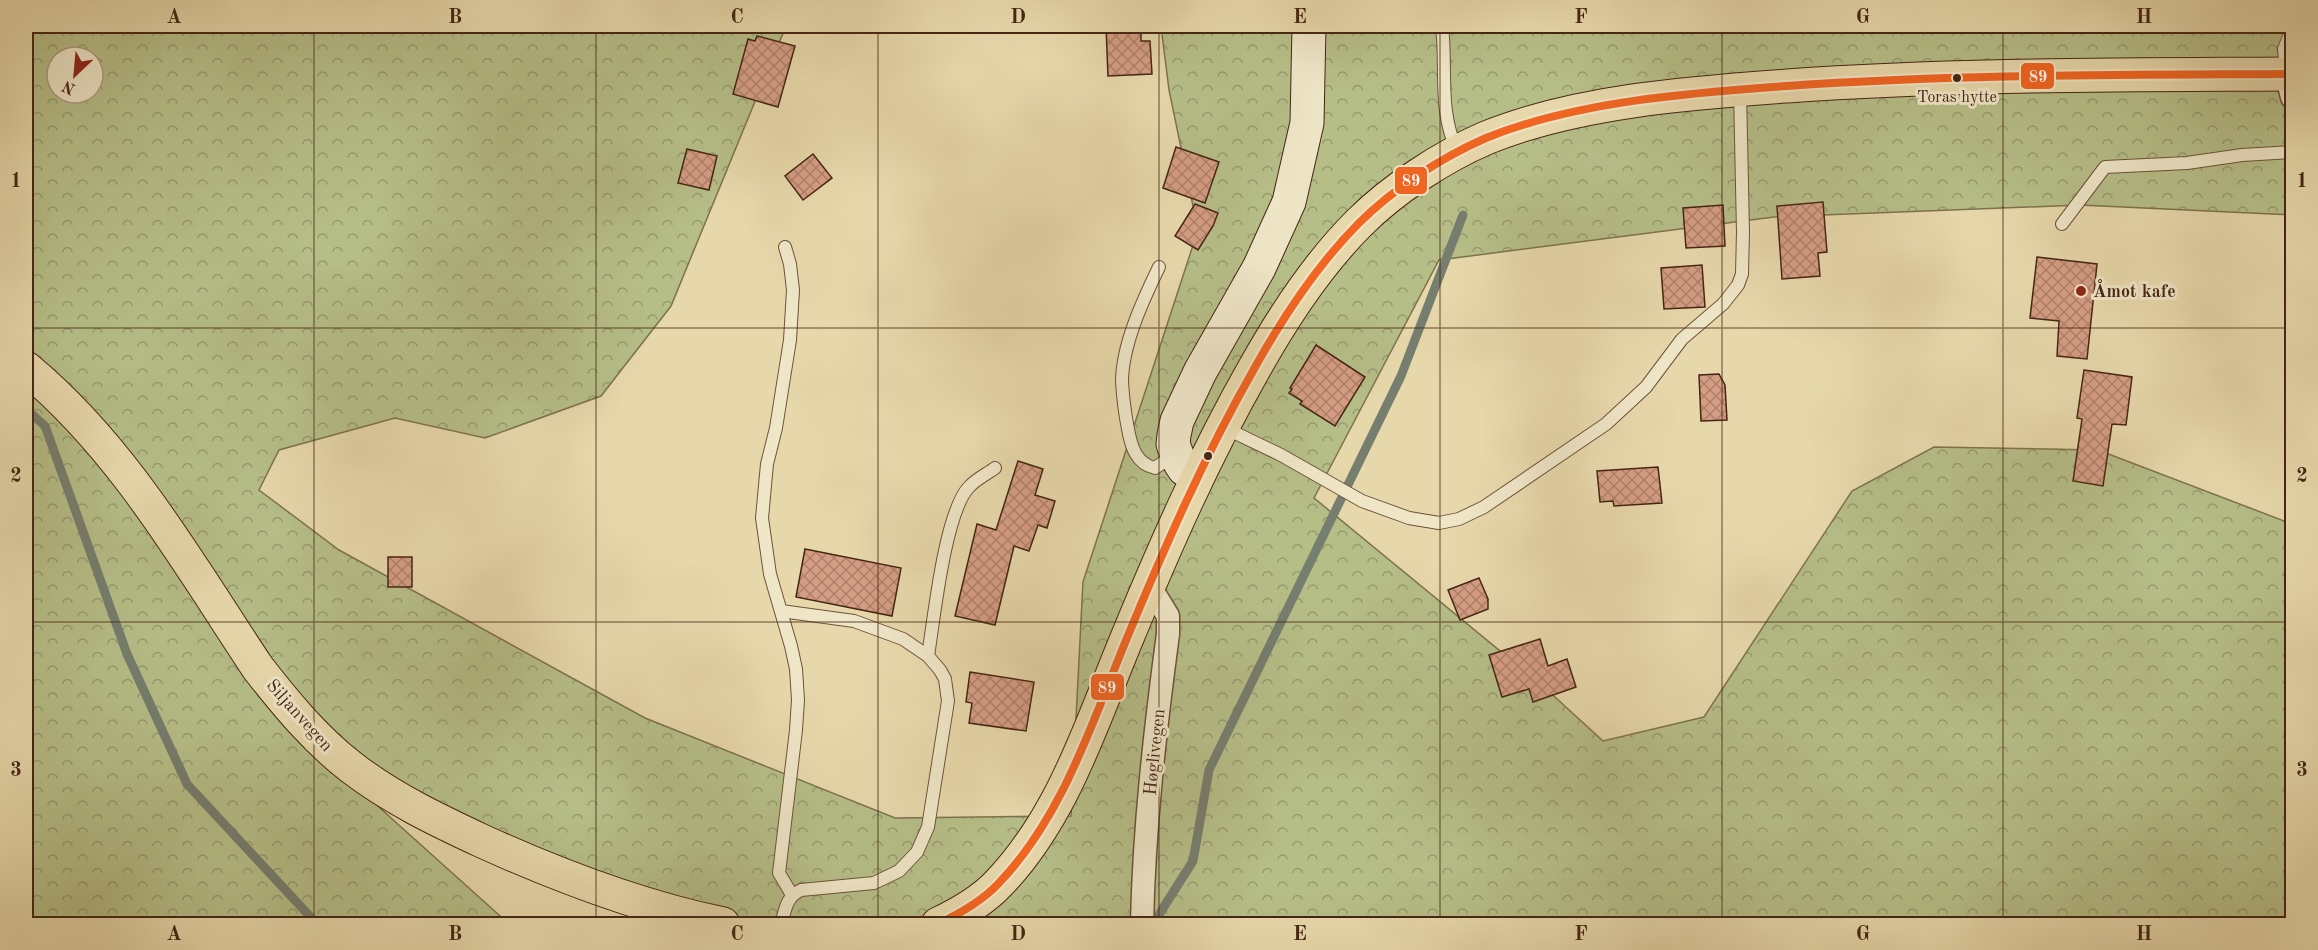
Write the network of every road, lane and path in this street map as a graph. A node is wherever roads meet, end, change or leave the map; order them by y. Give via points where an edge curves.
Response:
1 (1309, 26) edge
2 (1442, 26) edge
3 (2292, 29) edge
4 (2290, 82) edge
5 (1740, 89) junction
6 (1457, 152) junction
7 (2292, 152) edge
8 (2062, 224) dead end
9 (785, 247) dead end
10 (1159, 267) dead end
11 (26, 368) edge
12 (1221, 426) junction
13 (1176, 453) junction
14 (995, 468) dead end
15 (1197, 477) junction
16 (1149, 585) junction
17 (781, 611) junction
18 (928, 656) junction
19 (792, 895) junction
20 (723, 924) edge
21 (781, 924) edge
22 (938, 924) edge
23 (1142, 924) edge

1 - 13 main road via 1307,123 1289,202 1259,268 1177,421
2 - 6 lane via 1445,108
3 - 4 lane via 2283,49
4 - 5 main road via 1975,76
5 - 6 main road via 1564,114 1497,134
5 - 12 lane via 1743,232 1738,285 1723,304 1682,339 1646,387 1606,424 1484,507 1439,523 1409,519 1362,501
6 - 12 main road via 1389,196 1330,255 1277,327
7 - 8 lane via 2105,167
9 - 17 lane via 793,290 790,340 767,464 762,518 770,574
10 - 13 lane via 1131,333 1122,380 1124,410 1132,444 1142,463 1155,468
11 - 20 main road, Siljanvegen via 63,402 133,482 272,685 311,732 351,767 434,819 524,860 604,890
12 - 15 main road
13 - 15 main road via 1184,469
14 - 18 lane via 969,486 958,504 943,561
15 - 16 main road
16 - 22 main road via 1069,777 1033,842 998,885
16 - 23 street, Høglivegen via 1168,616 1168,634 1144,856
17 - 18 lane via 877,628
17 - 19 lane via 796,669 798,700 779,873
18 - 19 lane via 945,679 948,701 928,826 917,852 899,871 874,883 801,890
19 - 21 lane

